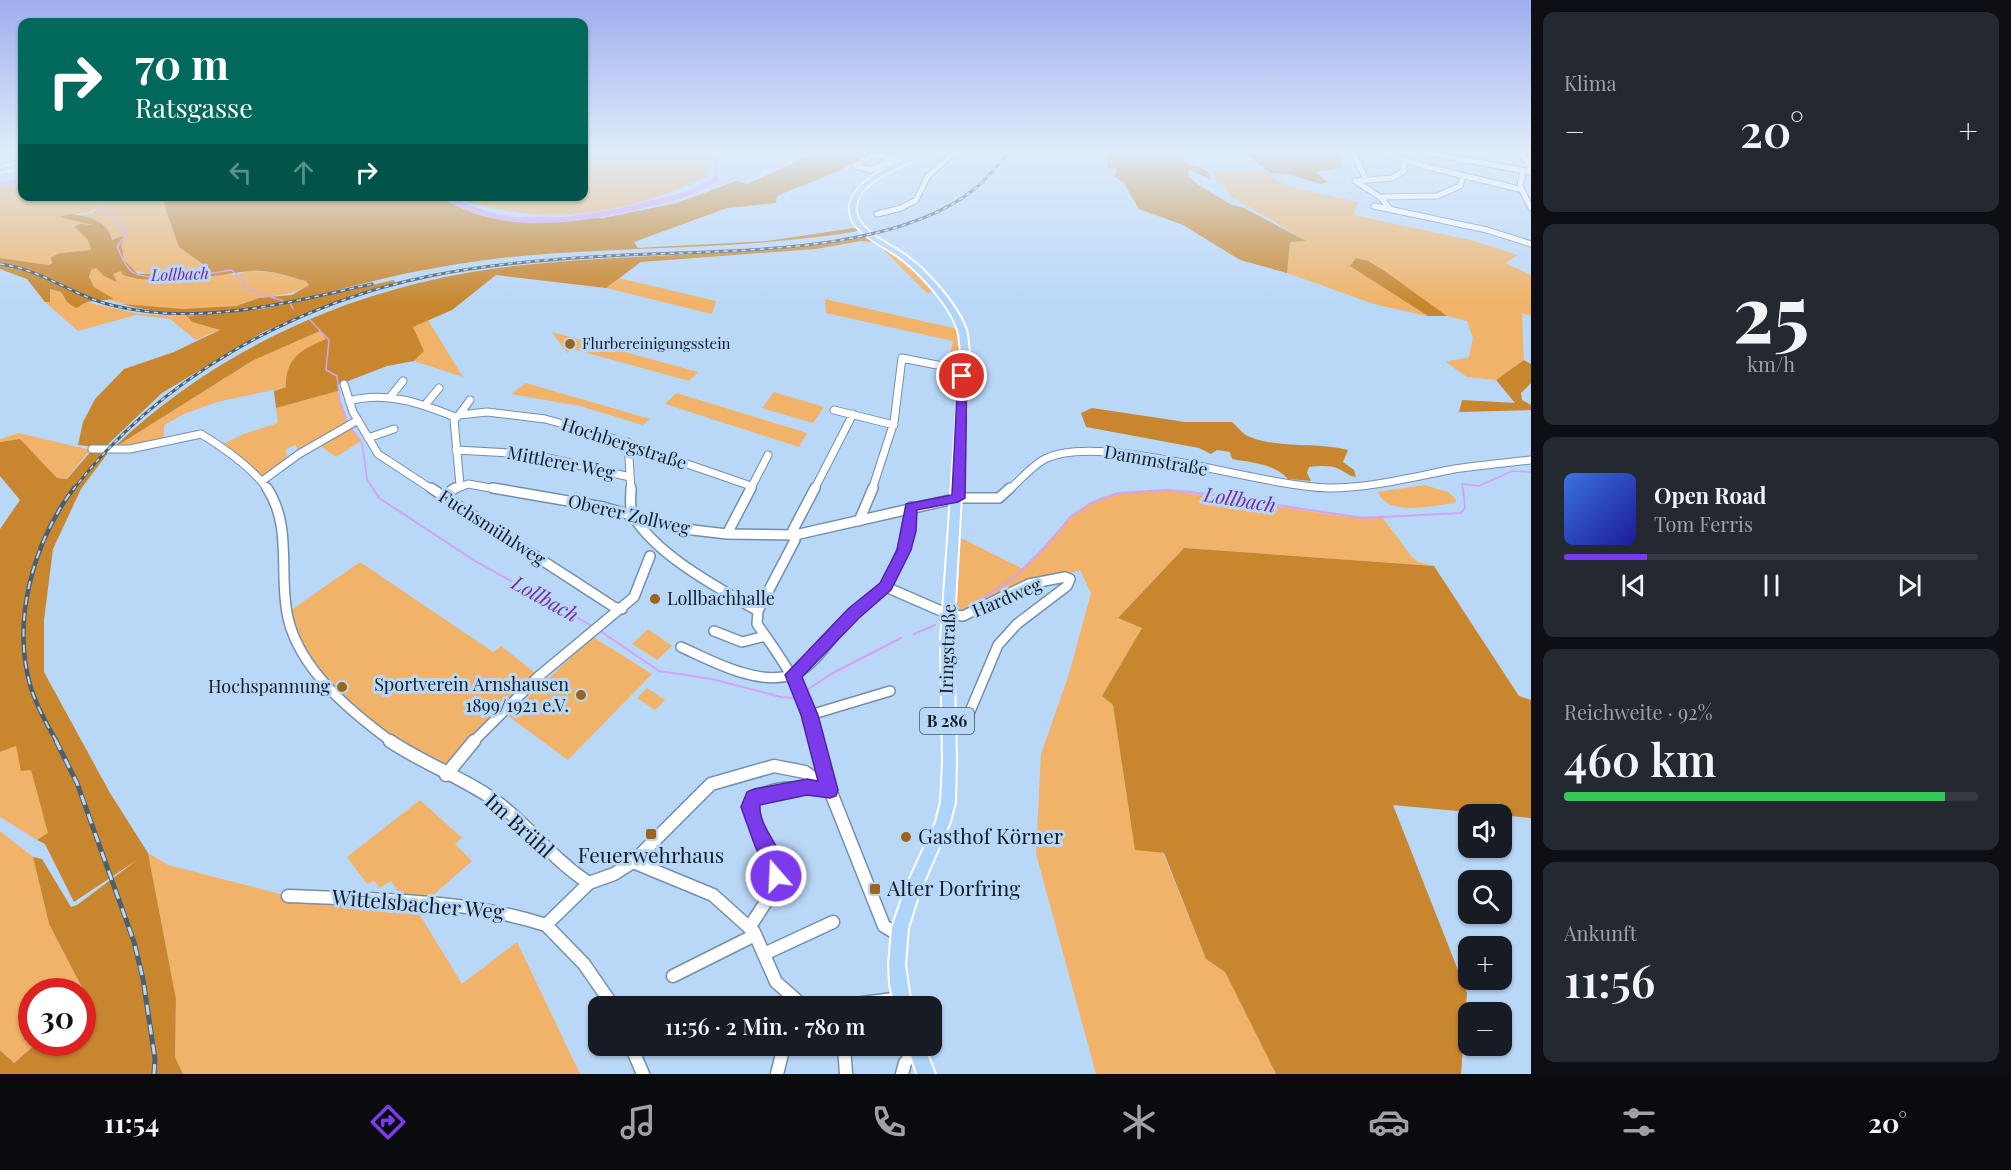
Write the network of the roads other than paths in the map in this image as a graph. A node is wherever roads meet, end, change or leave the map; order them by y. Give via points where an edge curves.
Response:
1 (852, 203) edge
2 (910, 203) edge
3 (1385, 203) edge
4 (1374, 206) dead end
5 (1391, 210) junction
6 (877, 214) dead end
7 (1531, 244) edge
8 (963, 366) junction
9 (403, 381) dead end
10 (344, 384) dead end
11 (439, 388) dead end
12 (391, 396) junction
13 (470, 400) dead end
14 (349, 401) junction
15 (425, 405) junction
16 (834, 410) dead end
17 (853, 414) junction
18 (457, 416) junction
19 (352, 423) junction
20 (894, 425) junction
21 (394, 429) dead end
22 (368, 438) junction
23 (628, 442) junction
24 (92, 449) dead end
25 (456, 450) junction
26 (768, 454) dead end
27 (1531, 460) edge
28 (630, 477) junction
29 (262, 480) junction
30 (460, 485) junction
31 (751, 486) junction
32 (443, 496) junction
33 (958, 498) junction
34 (911, 507) junction
35 (632, 514) junction
36 (859, 521) junction
37 (728, 534) junction
38 (795, 535) junction
39 (650, 556) dead end
40 (886, 587) junction
41 (622, 609) junction
42 (758, 610) junction
43 (948, 614) junction
44 (714, 631) dead end
45 (765, 636) junction
46 (681, 647) dead end
47 (793, 675) junction
48 (890, 691) dead end
49 (810, 715) junction
50 (968, 716) dead end
51 (446, 775) junction
52 (830, 790) junction
53 (633, 862) junction
54 (589, 883) junction
55 (288, 896) dead end
56 (833, 922) dead end
57 (546, 925) junction
58 (752, 931) junction
59 (897, 934) junction
60 (764, 954) junction
61 (674, 976) dead end
62 (607, 996) edge
63 (791, 996) edge
64 (901, 996) edge
65 (635, 1056) edge
66 (782, 1056) edge
67 (845, 1056) edge
68 (910, 1056) edge
69 (919, 1056) edge
70 (643, 1074) edge
71 (777, 1074) edge
72 (846, 1074) edge
73 (902, 1074) edge
74 (926, 1074) edge

1 - 8 main road, B 286 via 851,210 861,227 909,262 957,318 964,344
2 - 6 street
3 - 5 street
4 - 5 street
5 - 7 street via 1487,230
8 - 20 street via 903,358
8 - 33 main road, Iringstraße / B 286
9 - 12 street
10 - 14 street, Fuchsmühlweg
11 - 15 street
12 - 14 street
12 - 15 street
13 - 18 street
14 - 19 street, Fuchsmühlweg
15 - 18 street
16 - 17 street
17 - 20 street
17 - 38 street via 793,530
18 - 23 street, Hochbergstraße via 489,413 534,417
18 - 25 street
19 - 22 street, Fuchsmühlweg
19 - 29 street
20 - 36 street
21 - 22 street
22 - 32 street, Fuchsmühlweg via 378,454
23 - 28 street
23 - 31 street, Hochbergstraße
24 - 29 street, Im Brühl via 130,449 201,434
25 - 28 street, Mittlerer Weg via 531,454
25 - 30 street
26 - 31 street
27 - 33 street, Dammstraße via 1359,487 1297,487 1129,454 1084,451 1043,460 999,498
28 - 35 street
29 - 51 street, Im Brühl via 277,503 288,618 306,659 355,715
30 - 32 street
30 - 35 street, Oberer Zollweg
31 - 37 street
32 - 41 street, Fuchsmühlweg
33 - 34 street, Oberer Zollweg
33 - 43 main road, Iringstraße / B 286
34 - 36 street, Oberer Zollweg
34 - 40 street via 907,540
35 - 37 street, Oberer Zollweg via 676,528
35 - 42 street via 660,545 698,575
36 - 38 street, Oberer Zollweg
37 - 38 street, Oberer Zollweg
38 - 42 street
39 - 41 street via 634,597
40 - 43 street
40 - 47 street
41 - 51 street via 564,653 475,739
42 - 45 street via 757,624
43 - 50 street, Hardweg via 963,616 1029,584 1070,579 1067,586 1017,624 998,645
43 - 59 main road, Iringstraße / B 286 via 948,804
44 - 45 street via 742,642
45 - 47 street
46 - 47 street via 754,674
47 - 49 street
48 - 49 street
49 - 52 street
51 - 54 street, Im Brühl via 487,795 567,869
52 - 53 street via 806,772 774,766 711,784
52 - 58 street via 807,787 762,794 750,803 761,840 776,866 776,876
52 - 59 street via 885,926
53 - 54 street
53 - 58 street via 713,895
54 - 57 street
55 - 57 street, Wittelsbacher Weg via 412,902 518,914
56 - 60 street
57 - 62 street via 584,964
58 - 60 street
58 - 61 street
59 - 64 main road, Iringstraße / B 286
60 - 63 street via 776,982
65 - 70 street
66 - 71 street
67 - 72 street
68 - 73 street
69 - 74 main road

